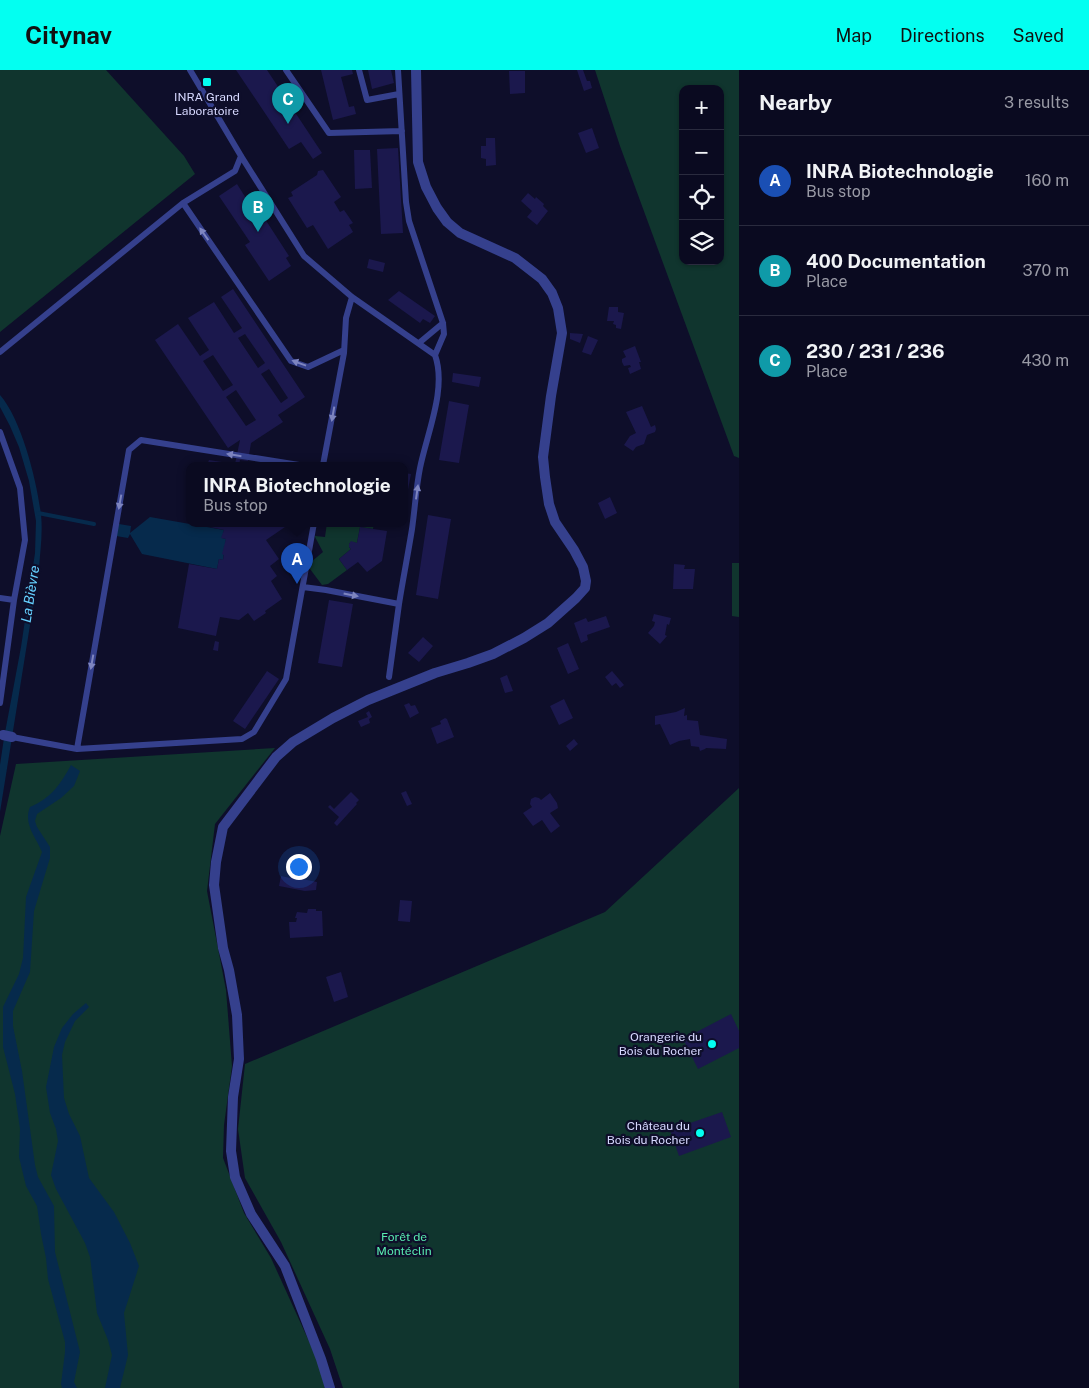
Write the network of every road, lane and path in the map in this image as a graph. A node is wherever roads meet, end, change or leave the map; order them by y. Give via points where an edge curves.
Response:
1 (190, 70) edge
2 (286, 70) edge
3 (359, 70) edge
4 (398, 70) edge
5 (416, 70) edge
6 (399, 94) junction
7 (402, 132) junction
8 (241, 156) junction
9 (183, 203) junction
10 (352, 297) junction
11 (443, 323) junction
12 (420, 343) junction
13 (344, 350) junction
14 (0, 352) edge
15 (435, 354) junction
16 (0, 432) edge
17 (280, 462) edge
18 (324, 462) edge
19 (313, 527) edge
20 (303, 587) junction
21 (0, 598) edge
22 (14, 600) junction
23 (399, 604) junction
24 (389, 677) dead end
25 (0, 703) edge
26 (5, 736) edge
27 (77, 749) junction
28 (330, 1388) edge

1 - 8 lane
2 - 7 lane via 329,133
3 - 6 lane via 367,100
4 - 6 lane
5 - 28 street via 418,162 426,188 437,208 460,233 515,258 542,279 558,308 562,333 543,457 545,478 548,504 555,522 579,558 586,581 576,598 548,623 524,638 493,654 368,700 293,742 276,757 223,827 214,885 237,1015 239,1059 233,1097 231,1151 235,1176 251,1214 285,1266
6 - 7 lane
7 - 11 lane via 409,221
8 - 9 lane via 235,171
8 - 10 lane via 304,256
13 -> 9 lane via 308,366 291,360
9 - 14 lane
10 - 12 lane
10 - 13 lane via 346,318
11 - 12 lane
11 - 15 lane via 444,334
12 - 15 lane
13 -> 18 lane
23 -> 15 lane via 420,468 438,395 439,374
16 - 22 lane via 20,488 25,540
17 -> 27 lane via 141,440 129,450
19 - 20 lane
20 -> 23 lane
20 - 27 lane via 286,679 254,732 242,739
21 - 22 lane
22 - 25 lane
23 - 24 lane
26 - 27 lane

